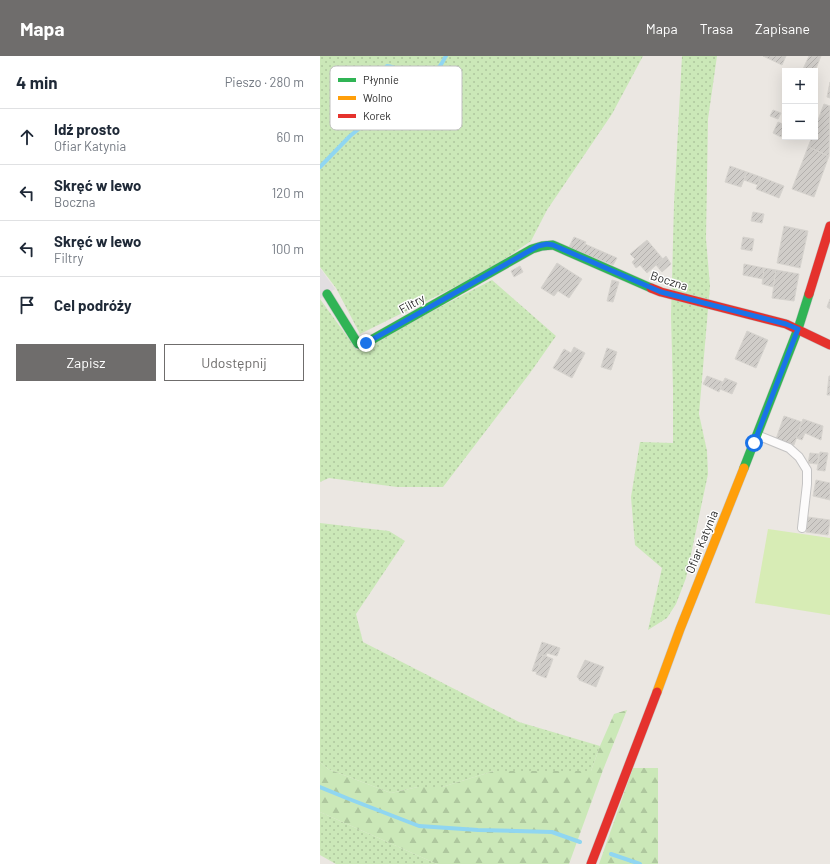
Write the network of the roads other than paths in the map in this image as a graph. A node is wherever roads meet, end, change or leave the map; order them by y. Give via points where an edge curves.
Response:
1 (830, 226) edge
2 (538, 246) joint
3 (325, 291) dead end
4 (798, 329) junction
5 (830, 345) edge
6 (757, 435) junction
7 (802, 528) dead end
8 (591, 864) edge

1 - 4 street, Ofiar Katynia
2 - 3 street, Filtry via 366,343 358,344
2 - 4 street, Boczna via 553,245 661,292
4 - 5 street, Boczna
4 - 6 street, Ofiar Katynia
6 - 7 lane via 789,448 799,457 807,470
6 - 8 street, Ofiar Katynia

